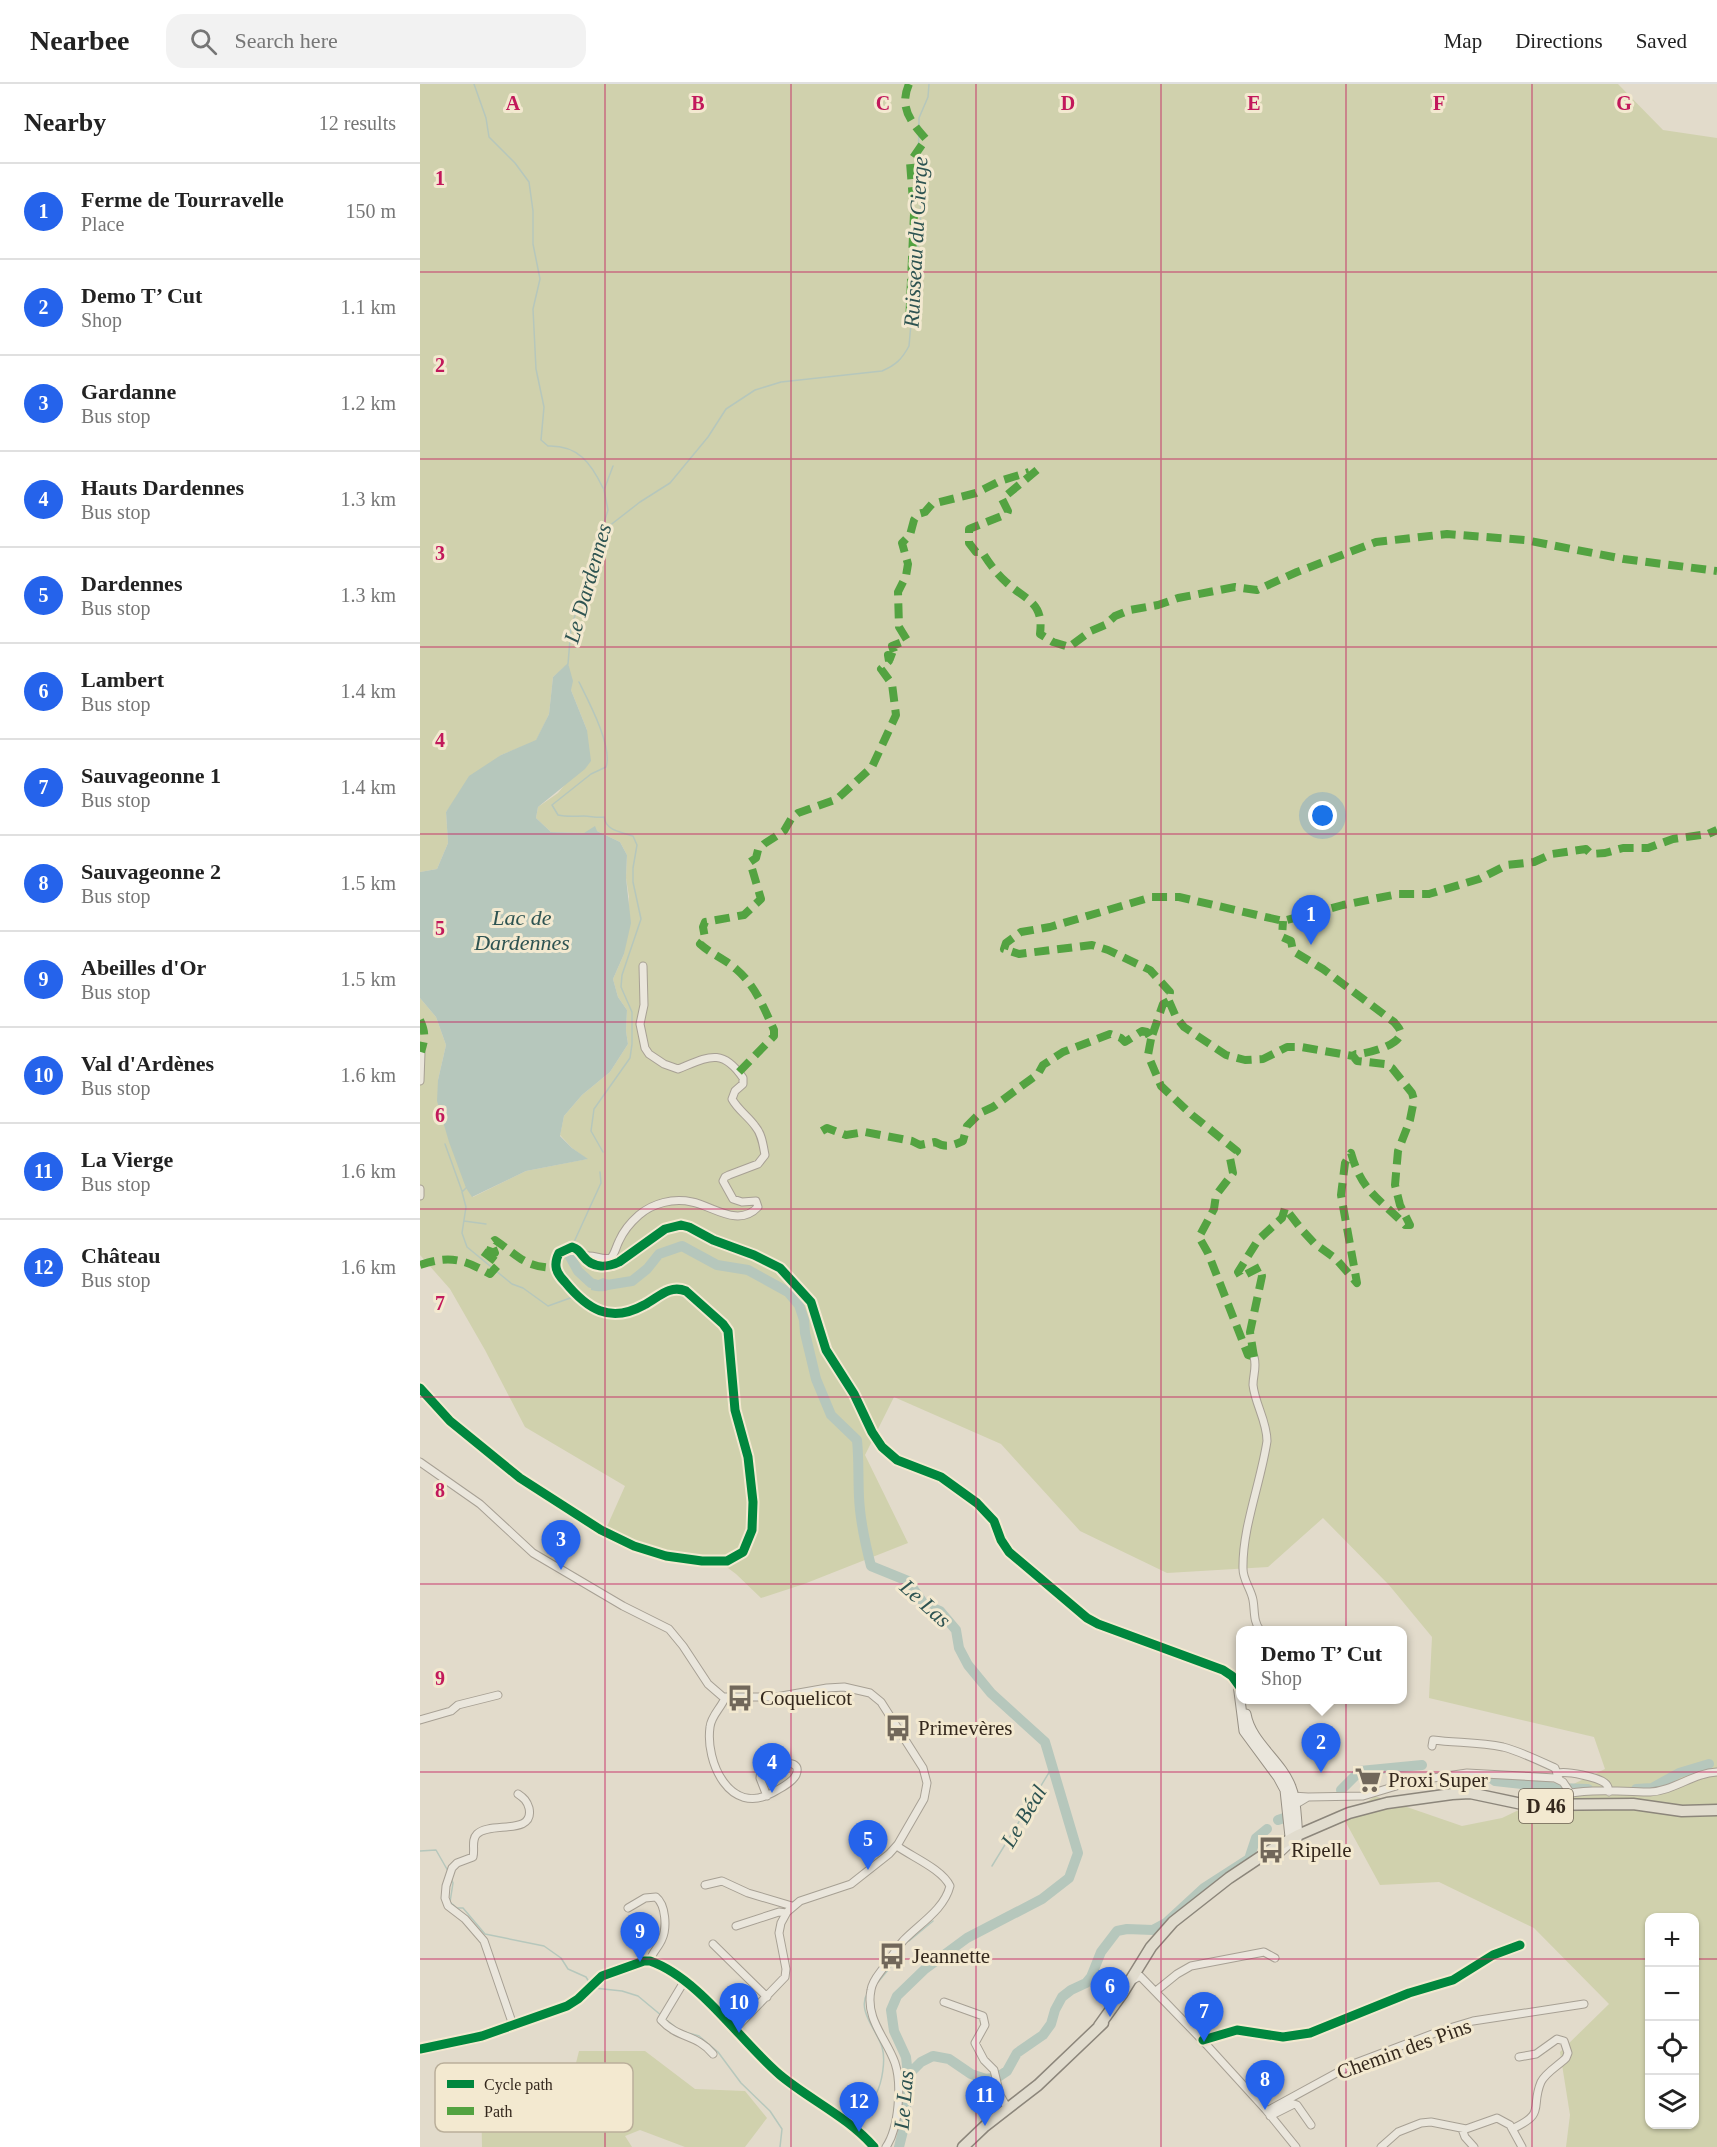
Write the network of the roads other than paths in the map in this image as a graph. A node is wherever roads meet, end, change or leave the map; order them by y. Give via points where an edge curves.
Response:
1 (644, 966) dead end
2 (422, 1052) dead end
3 (420, 1081) edge
4 (420, 1189) edge
5 (420, 1196) edge
6 (583, 1257) junction
7 (1254, 1357) dead end
8 (420, 1388) edge
9 (420, 1462) edge
10 (1258, 1626) edge
11 (1236, 1679) edge
12 (498, 1695) dead end
13 (725, 1698) junction
14 (1241, 1704) edge
15 (1245, 1704) edge
16 (420, 1720) edge
17 (1432, 1746) dead end
18 (1717, 1772) edge
19 (1559, 1776) junction
20 (1569, 1790) junction
21 (1609, 1790) junction
22 (518, 1794) dead end
23 (767, 1796) junction
24 (1290, 1801) junction
25 (1376, 1805) junction
26 (1546, 1806) junction
27 (1717, 1810) edge
28 (1349, 1813) junction
29 (1295, 1818) junction
30 (1332, 1826) junction
31 (1294, 1837) junction
32 (897, 1846) junction
33 (1275, 1851) junction
34 (705, 1885) dead end
35 (792, 1906) junction
36 (628, 1908) dead end
37 (1188, 1910) junction
38 (786, 1913) junction
39 (736, 1926) dead end
40 (713, 1944) dead end
41 (1520, 1945) dead end
42 (1275, 1958) dead end
43 (650, 1961) junction
44 (1135, 1979) junction
45 (685, 1980) junction
46 (1153, 1989) junction
47 (767, 1997) junction
48 (944, 2002) dead end
49 (1584, 2004) dead end
50 (513, 2025) junction
51 (735, 2029) junction
52 (1203, 2040) junction
53 (420, 2049) edge
54 (713, 2054) dead end
55 (1519, 2057) dead end
56 (1008, 2109) junction
57 (1269, 2113) junction
58 (1311, 2125) dead end
59 (1462, 2129) junction
60 (1512, 2129) junction
61 (1386, 2145) edge
62 (874, 2147) edge
63 (886, 2147) edge
64 (963, 2147) edge
65 (1296, 2147) edge
66 (1474, 2147) edge
67 (1522, 2147) edge

1 - 6 street via 640,1024 649,1054 678,1069 717,1056 730,1062 743,1078 732,1099 760,1134 765,1155 758,1164 723,1181 733,1199 756,1201 758,1207 747,1214 732,1216 694,1202 661,1203 638,1216 618,1241 611,1258
2 - 3 street
4 - 5 street
6 - 8 street via 577,1248 570,1247 559,1253 555,1264 560,1276 586,1305 598,1311 635,1309 678,1289 686,1291 727,1329 735,1410 748,1457 753,1502 752,1530 740,1554 718,1563 686,1559 616,1538 520,1479 450,1421
6 - 11 street via 597,1265 619,1262 665,1229 684,1226 780,1268 811,1302 826,1350 889,1455 941,1477 977,1503 994,1521 1008,1552 1087,1618 1193,1658
7 - 10 street via 1253,1387 1267,1436 1243,1567
9 - 13 street via 480,1504 533,1553 669,1629 708,1684
12 - 16 street
13 - 23 street via 710,1725 714,1763 733,1793 754,1800
13 - 32 street via 776,1697 837,1686 878,1698 920,1762 927,1783 924,1799
14 - 24 street via 1244,1731 1278,1777
15 - 24 street via 1251,1728 1287,1780
17 - 19 street via 1433,1740 1503,1747 1553,1767
18 - 21 street via 1702,1773 1654,1791
19 - 20 street
19 - 21 street via 1574,1773 1604,1783
19 - 24 street via 1467,1773 1413,1781 1363,1796
20 - 21 street
20 - 26 street
22 - 50 street via 528,1804 528,1819 519,1826 478,1833 473,1857 457,1863 449,1874 445,1895 446,1903 484,1941
23 - 23 street via 761,1770 785,1763 794,1766 794,1778
24 - 29 street
24 - 31 street
25 - 26 main road, D 46 via 1470,1793
25 - 28 main road, D 46
25 - 30 main road, D 46
26 - 27 main road, D 46 via 1633,1804 1682,1811
28 - 29 street via 1310,1825
28 - 31 main road, D 46
29 - 31 street
30 - 31 street
30 - 33 main road, D 46
31 - 33 main road, D 46
32 - 35 street via 851,1884
32 - 63 street via 932,1868 949,1888 935,1911 902,1943 871,1990 874,2021 895,2062 898,2078 893,2132
33 - 37 main road, D 46
34 - 35 street via 722,1881
35 - 38 street
36 - 43 street via 652,1896 661,1902 663,1938
37 - 44 main road, D 46
37 - 44 main road, D 46 via 1154,1942
38 - 39 street
38 - 47 street via 779,1938 786,1975
40 - 47 street
41 - 52 street via 1493,1955 1453,1980 1409,1993 1310,2033 1283,2037 1237,2030
42 - 46 street via 1264,1952 1191,1966
43 - 45 street
43 - 50 street via 604,1974 570,2004
44 - 46 street
44 - 56 main road, D 46 via 1099,2026
45 - 51 street
45 - 54 street via 662,2020 675,2032 698,2039
46 - 52 street
47 - 51 street
48 - 56 street via 983,2016 985,2025 975,2043 992,2067
49 - 57 street, Chemin des Pins via 1473,2021 1443,2030 1353,2064
50 - 53 street via 467,2040
51 - 62 street via 780,2074
52 - 57 street
55 - 60 street via 1533,2055 1557,2039 1564,2041 1568,2053 1542,2081 1533,2115
56 - 64 main road, D 46
57 - 58 street via 1294,2104
57 - 65 street
59 - 60 street via 1497,2118
59 - 61 street via 1425,2122 1401,2130
59 - 66 street
60 - 67 street

